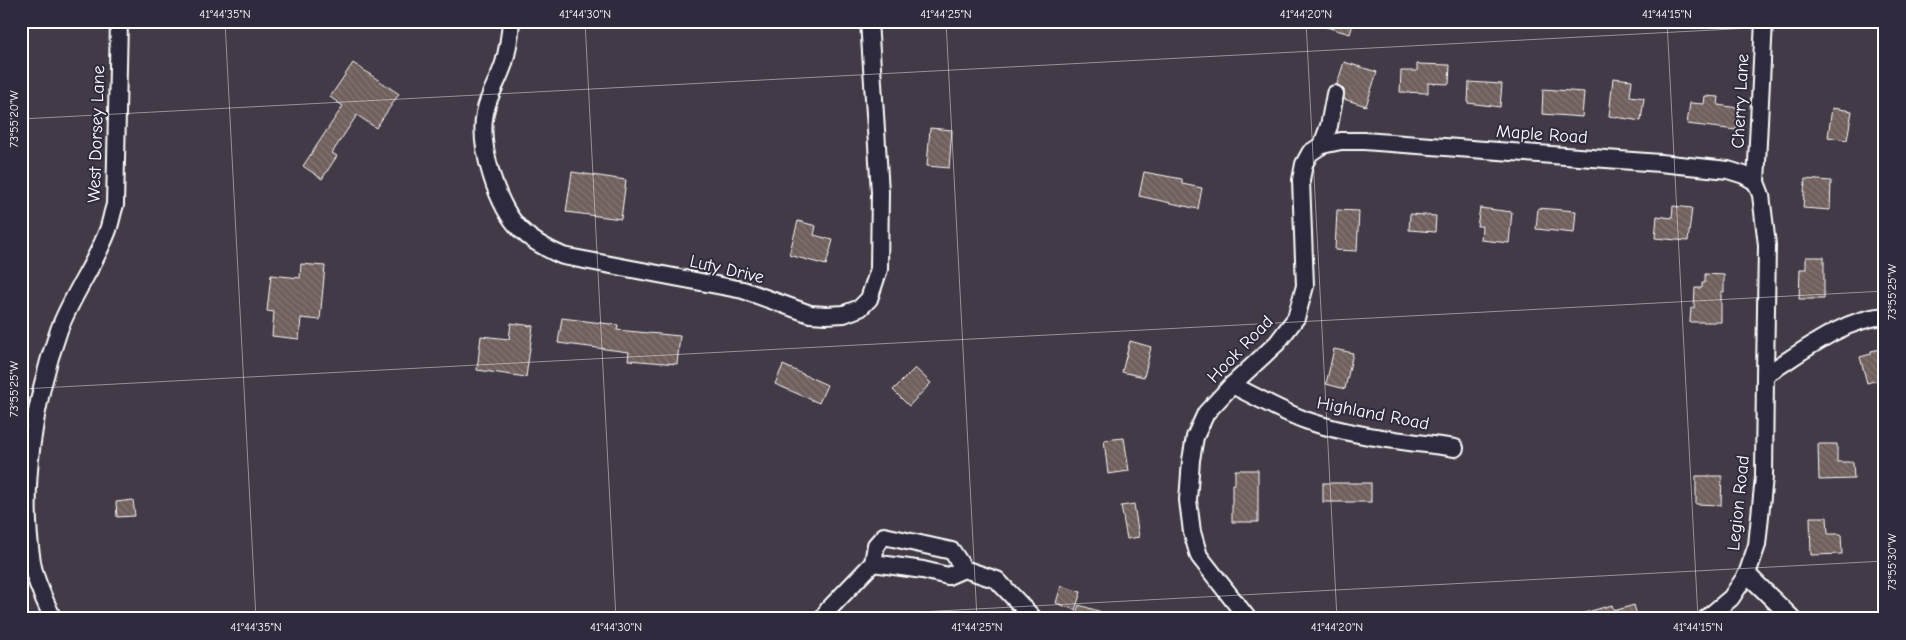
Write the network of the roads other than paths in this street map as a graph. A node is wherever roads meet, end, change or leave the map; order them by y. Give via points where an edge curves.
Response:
1 (120, 21) edge
2 (512, 21) edge
3 (869, 21) edge
4 (1764, 21) edge
5 (1335, 94) dead end
6 (1322, 145) junction
7 (1756, 182) junction
8 (1885, 316) edge
9 (1765, 375) junction
10 (1232, 385) junction
11 (1455, 448) dead end
12 (873, 564) junction
13 (964, 569) junction
14 (1747, 574) junction
15 (53, 619) edge
16 (822, 619) edge
17 (1034, 619) edge
18 (1248, 619) edge
19 (1706, 619) edge
20 (1793, 619) edge

1 - 15 street, West Dorsey Lane via 114,204 109,230 60,328 46,371 31,446 27,505 32,563
2 - 3 street, Luty Drive via 504,63 485,112 483,132 491,176 506,212 521,231 563,256 704,281 735,288 810,314 826,315 844,314 860,308 869,299 879,268 880,192
4 - 7 street, Cherry Lane
5 - 6 street, Hook Road
6 - 7 street, Maple Road via 1364,141 1660,163 1728,170
6 - 10 street, Hook Road via 1310,153 1301,180 1305,286 1296,318 1278,343
7 - 9 street, Legion Road via 1761,195 1767,245
8 - 9 street via 1842,327
9 - 14 street, Legion Road via 1764,477 1757,545
10 - 11 street, Highland Road via 1306,420 1333,429
10 - 18 street, Hook Road via 1206,413 1196,437 1188,500 1199,556
12 - 13 street via 948,576
12 - 13 street via 876,545 884,536 952,551
12 - 16 street
13 - 17 street via 997,580
14 - 19 street, Legion Road via 1730,598
14 - 20 street

